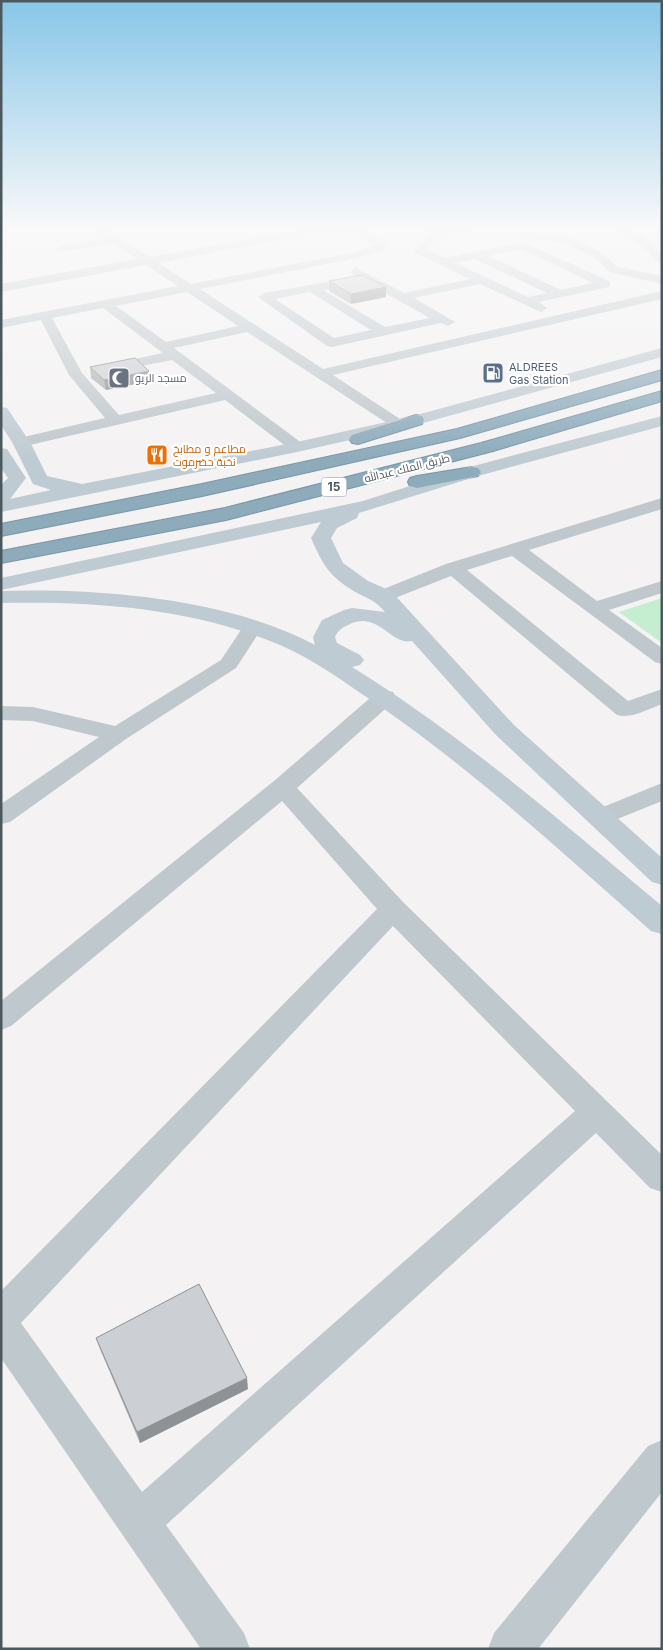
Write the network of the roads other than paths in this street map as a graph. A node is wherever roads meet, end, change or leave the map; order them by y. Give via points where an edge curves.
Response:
1 (101, 305) edge
2 (107, 305) edge
3 (216, 305) edge
4 (276, 305) edge
5 (339, 305) edge
6 (417, 305) edge
7 (534, 305) edge
8 (621, 305) edge
9 (45, 316) junction
10 (442, 318) junction
11 (564, 319) junction
12 (1, 324) edge
13 (250, 327) junction
14 (309, 328) junction
15 (383, 332) junction
16 (266, 338) junction
17 (479, 338) junction
18 (168, 351) junction
19 (662, 352) edge
20 (321, 374) junction
21 (76, 375) junction
22 (662, 375) edge
23 (227, 395) junction
24 (662, 396) edge
25 (1, 412) edge
26 (115, 420) junction
27 (416, 420) junction
28 (662, 421) edge
29 (398, 424) junction
30 (21, 442) junction
31 (297, 447) junction
32 (1, 453) edge
33 (472, 472) junction
34 (35, 474) junction
35 (17, 478) junction
36 (114, 484) junction
37 (202, 490) junction
38 (1, 497) edge
39 (662, 503) edge
40 (1, 506) edge
41 (366, 506) junction
42 (226, 514) junction
43 (1, 530) edge
44 (515, 549) junction
45 (1, 558) edge
46 (453, 568) junction
47 (1, 584) edge
48 (662, 586) edge
49 (383, 596) junction
50 (1, 597) edge
51 (594, 608) junction
52 (252, 628) junction
53 (662, 658) edge
54 (662, 696) edge
55 (385, 697) junction
56 (1, 713) edge
57 (505, 730) junction
58 (118, 734) junction
59 (283, 787) junction
60 (662, 791) edge
61 (510, 794) junction
62 (4, 812) edge
63 (600, 818) junction
64 (662, 875) edge
65 (393, 909) junction
66 (662, 923) edge
67 (1, 1018) edge
68 (596, 1113) junction
69 (662, 1177) edge
70 (1, 1317) edge
71 (1, 1326) edge
72 (662, 1460) edge
73 (138, 1523) junction
74 (228, 1649) edge
75 (510, 1649) edge

1 - 9 street
2 - 18 street
3 - 13 street
4 - 14 street
5 - 15 street
6 - 10 street
7 - 11 street
8 - 11 street
9 - 12 street
9 - 21 street
10 - 15 street
10 - 17 street
11 - 17 street
13 - 16 street
13 - 18 street
14 - 15 street via 332,343
14 - 16 street
16 - 20 street
17 - 20 street
18 - 21 street
18 - 23 street
19 - 27 main road
20 - 29 street
21 - 26 street
22 - 37 highway, طريق الملك عبدالله / 15 via 460,433
23 - 26 street
23 - 31 street
24 - 42 highway, طريق الملك عبدالله / 15 via 487,447
25 - 30 main road
26 - 30 street
27 - 29 main road
27 - 37 highway
28 - 33 main road
29 - 31 main road
30 - 34 main road
31 - 36 main road
32 - 35 main road
33 - 41 main road
33 - 42 highway
34 - 35 main road
34 - 36 main road via 52,485
35 - 38 main road
36 - 40 main road
37 - 43 highway, طريق الملك عبدالله / 15
39 - 44 street
41 - 47 main road
41 - 49 main road via 329,524 321,538 334,566 360,586
42 - 45 highway, طريق الملك عبدالله / 15
44 - 46 street
44 - 51 street
46 - 49 street
46 - 54 street via 625,710
48 - 51 street
49 - 57 main road
50 - 52 main road via 100,598 198,613
51 - 53 street
52 - 55 main road via 288,641
52 - 58 street via 230,664
55 - 59 street
55 - 61 main road
56 - 58 street via 33,714
57 - 61 main road via 400,629 377,616 352,615 330,625 324,636 327,647 393,684 432,716
57 - 63 main road
58 - 62 street
59 - 65 street
59 - 67 street
60 - 63 street
61 - 66 main road
63 - 64 main road
65 - 68 street
65 - 70 street
68 - 69 street
68 - 73 street
71 - 73 street
72 - 75 street
73 - 74 street

